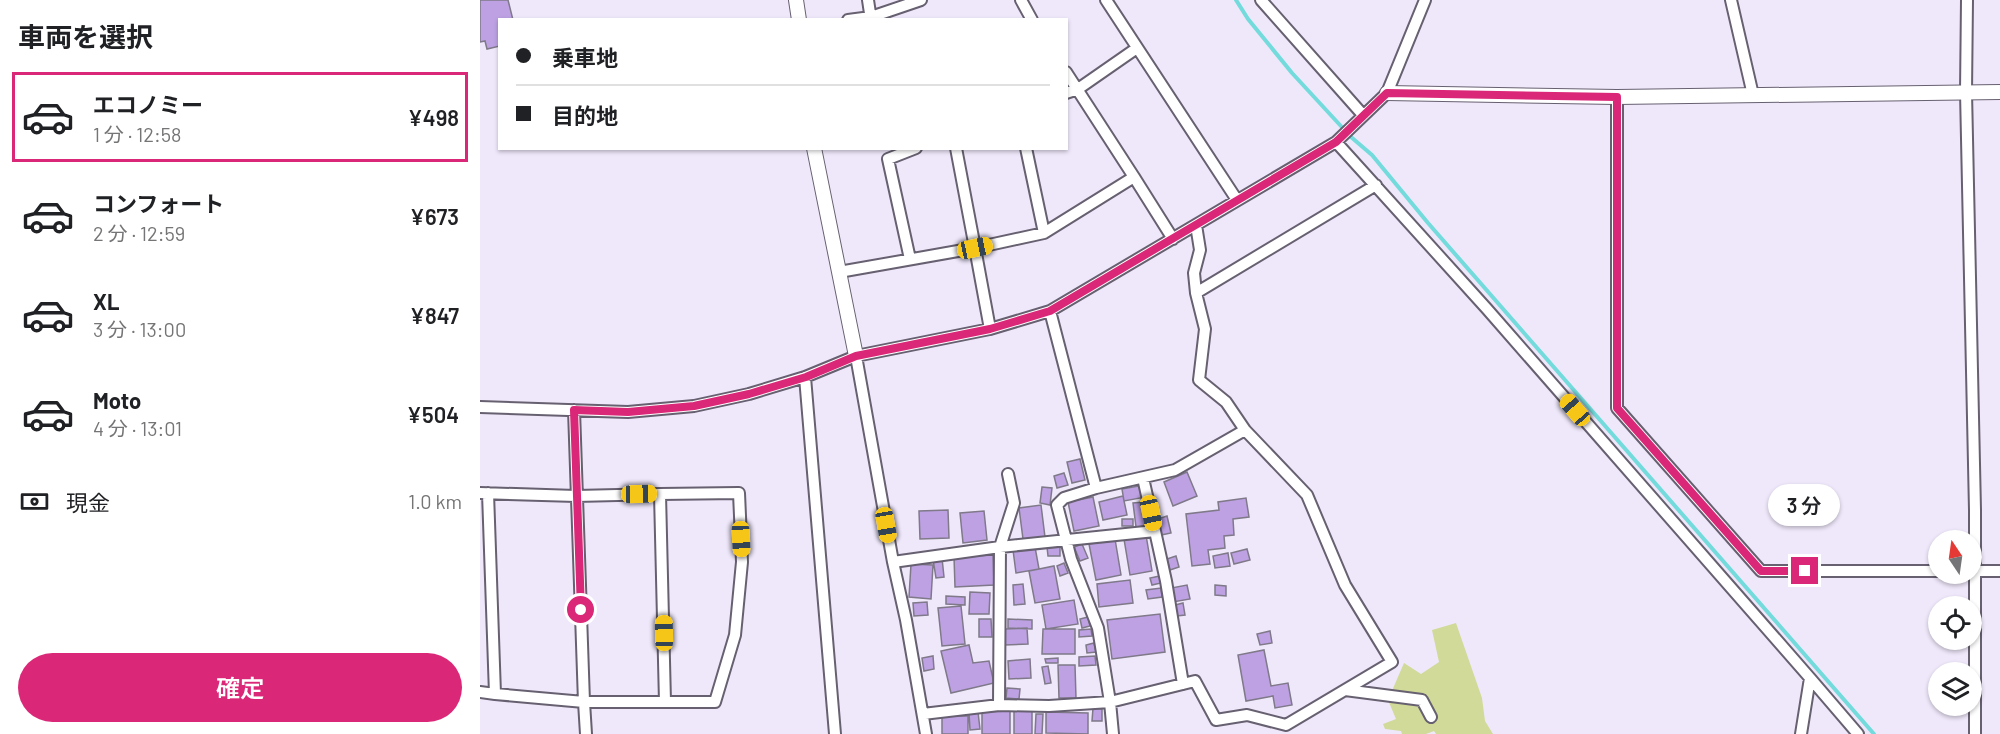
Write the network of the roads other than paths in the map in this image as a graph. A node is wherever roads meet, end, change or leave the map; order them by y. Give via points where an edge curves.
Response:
1 (796, 0) edge
2 (868, 0) edge
3 (921, 0) edge
4 (1021, 0) edge
5 (1106, 0) edge
6 (1261, 0) edge
7 (1425, 0) edge
8 (1731, 0) edge
9 (1967, 0) edge
10 (799, 18) edge
11 (871, 18) edge
12 (1031, 18) edge
13 (1137, 48) junction
14 (1068, 75) edge
15 (1078, 88) junction
16 (1068, 92) edge
17 (1966, 92) junction
18 (2000, 92) edge
19 (1387, 93) junction
20 (1753, 95) junction
21 (1617, 97) junction
22 (1363, 115) junction
23 (1336, 142) junction
24 (817, 150) edge
25 (906, 150) edge
26 (956, 150) edge
27 (1026, 150) edge
28 (887, 154) edge
29 (1134, 177) junction
30 (1376, 185) junction
31 (1237, 200) junction
32 (1196, 225) junction
33 (1044, 233) junction
34 (1173, 238) junction
35 (975, 248) junction
36 (910, 259) junction
37 (839, 272) junction
38 (1196, 292) junction
39 (1050, 311) junction
40 (990, 329) junction
41 (856, 356) junction
42 (806, 377) junction
43 (480, 407) edge
44 (574, 410) junction
45 (1245, 430) junction
46 (1008, 474) dead end
47 (1143, 478) junction
48 (1096, 488) junction
49 (484, 493) edge
50 (660, 494) junction
51 (576, 496) junction
52 (1972, 530) edge
53 (1155, 531) junction
54 (1065, 540) junction
55 (1000, 547) junction
56 (892, 562) junction
57 (1928, 571) edge
58 (1982, 571) edge
59 (2000, 571) edge
60 (1973, 584) edge
61 (1809, 678) junction
62 (1183, 684) junction
63 (1345, 690) junction
64 (480, 692) edge
65 (495, 694) junction
66 (584, 702) junction
67 (665, 702) junction
68 (1110, 702) junction
69 (999, 705) junction
70 (923, 714) junction
71 (1431, 717) dead end
72 (586, 734) edge
73 (834, 734) edge
74 (926, 734) edge
75 (1113, 734) edge
76 (1801, 734) edge
77 (1858, 734) edge
78 (1975, 734) edge

1 - 10 street
2 - 11 street
3 - 11 street
4 - 12 street
5 - 13 street
6 - 22 street
7 - 19 street
8 - 20 street
9 - 17 street
13 - 15 street
13 - 31 street
14 - 15 street
15 - 16 street
15 - 29 street
17 - 18 street
17 - 20 street
17 - 52 street
19 - 21 street
19 - 22 street
20 - 21 street
21 - 57 street via 1617,408 1761,571
22 - 23 street
23 - 30 street
23 - 31 street
24 - 37 street
25 - 28 street
26 - 35 street
27 - 33 street
28 - 36 street
29 - 33 street
29 - 34 street
30 - 38 street
30 - 61 street
31 - 32 street
32 - 34 street
32 - 38 street via 1200,250 1194,273
33 - 35 street
34 - 39 street
35 - 36 street
35 - 40 street
36 - 37 street
37 - 41 street
38 - 45 street via 1205,329 1198,380 1226,402
39 - 40 street
39 - 48 street
40 - 41 street
41 - 42 street
41 - 56 street
42 - 44 street via 694,406 628,412
42 - 73 street
43 - 44 street
44 - 51 street
45 - 47 street via 1174,470
45 - 63 street via 1307,495 1345,585 1392,662
46 - 55 street via 1014,503
47 - 48 street
47 - 53 street
48 - 54 street via 1064,498 1057,505
49 - 51 street
49 - 65 street
50 - 51 street
50 - 67 street
50 - 67 street via 739,494 742,562 735,635 715,702
51 - 66 street
53 - 54 street
53 - 62 street
54 - 55 street
54 - 68 street via 1098,628
55 - 56 street
55 - 69 street
56 - 70 street
58 - 59 street
60 - 78 street
61 - 76 street
61 - 77 street
62 - 63 street via 1195,681 1216,720 1247,715 1286,725
62 - 68 street
63 - 71 street via 1422,700
64 - 65 street
65 - 66 street
66 - 67 street
66 - 72 street
68 - 69 street
68 - 75 street
69 - 70 street
70 - 74 street

